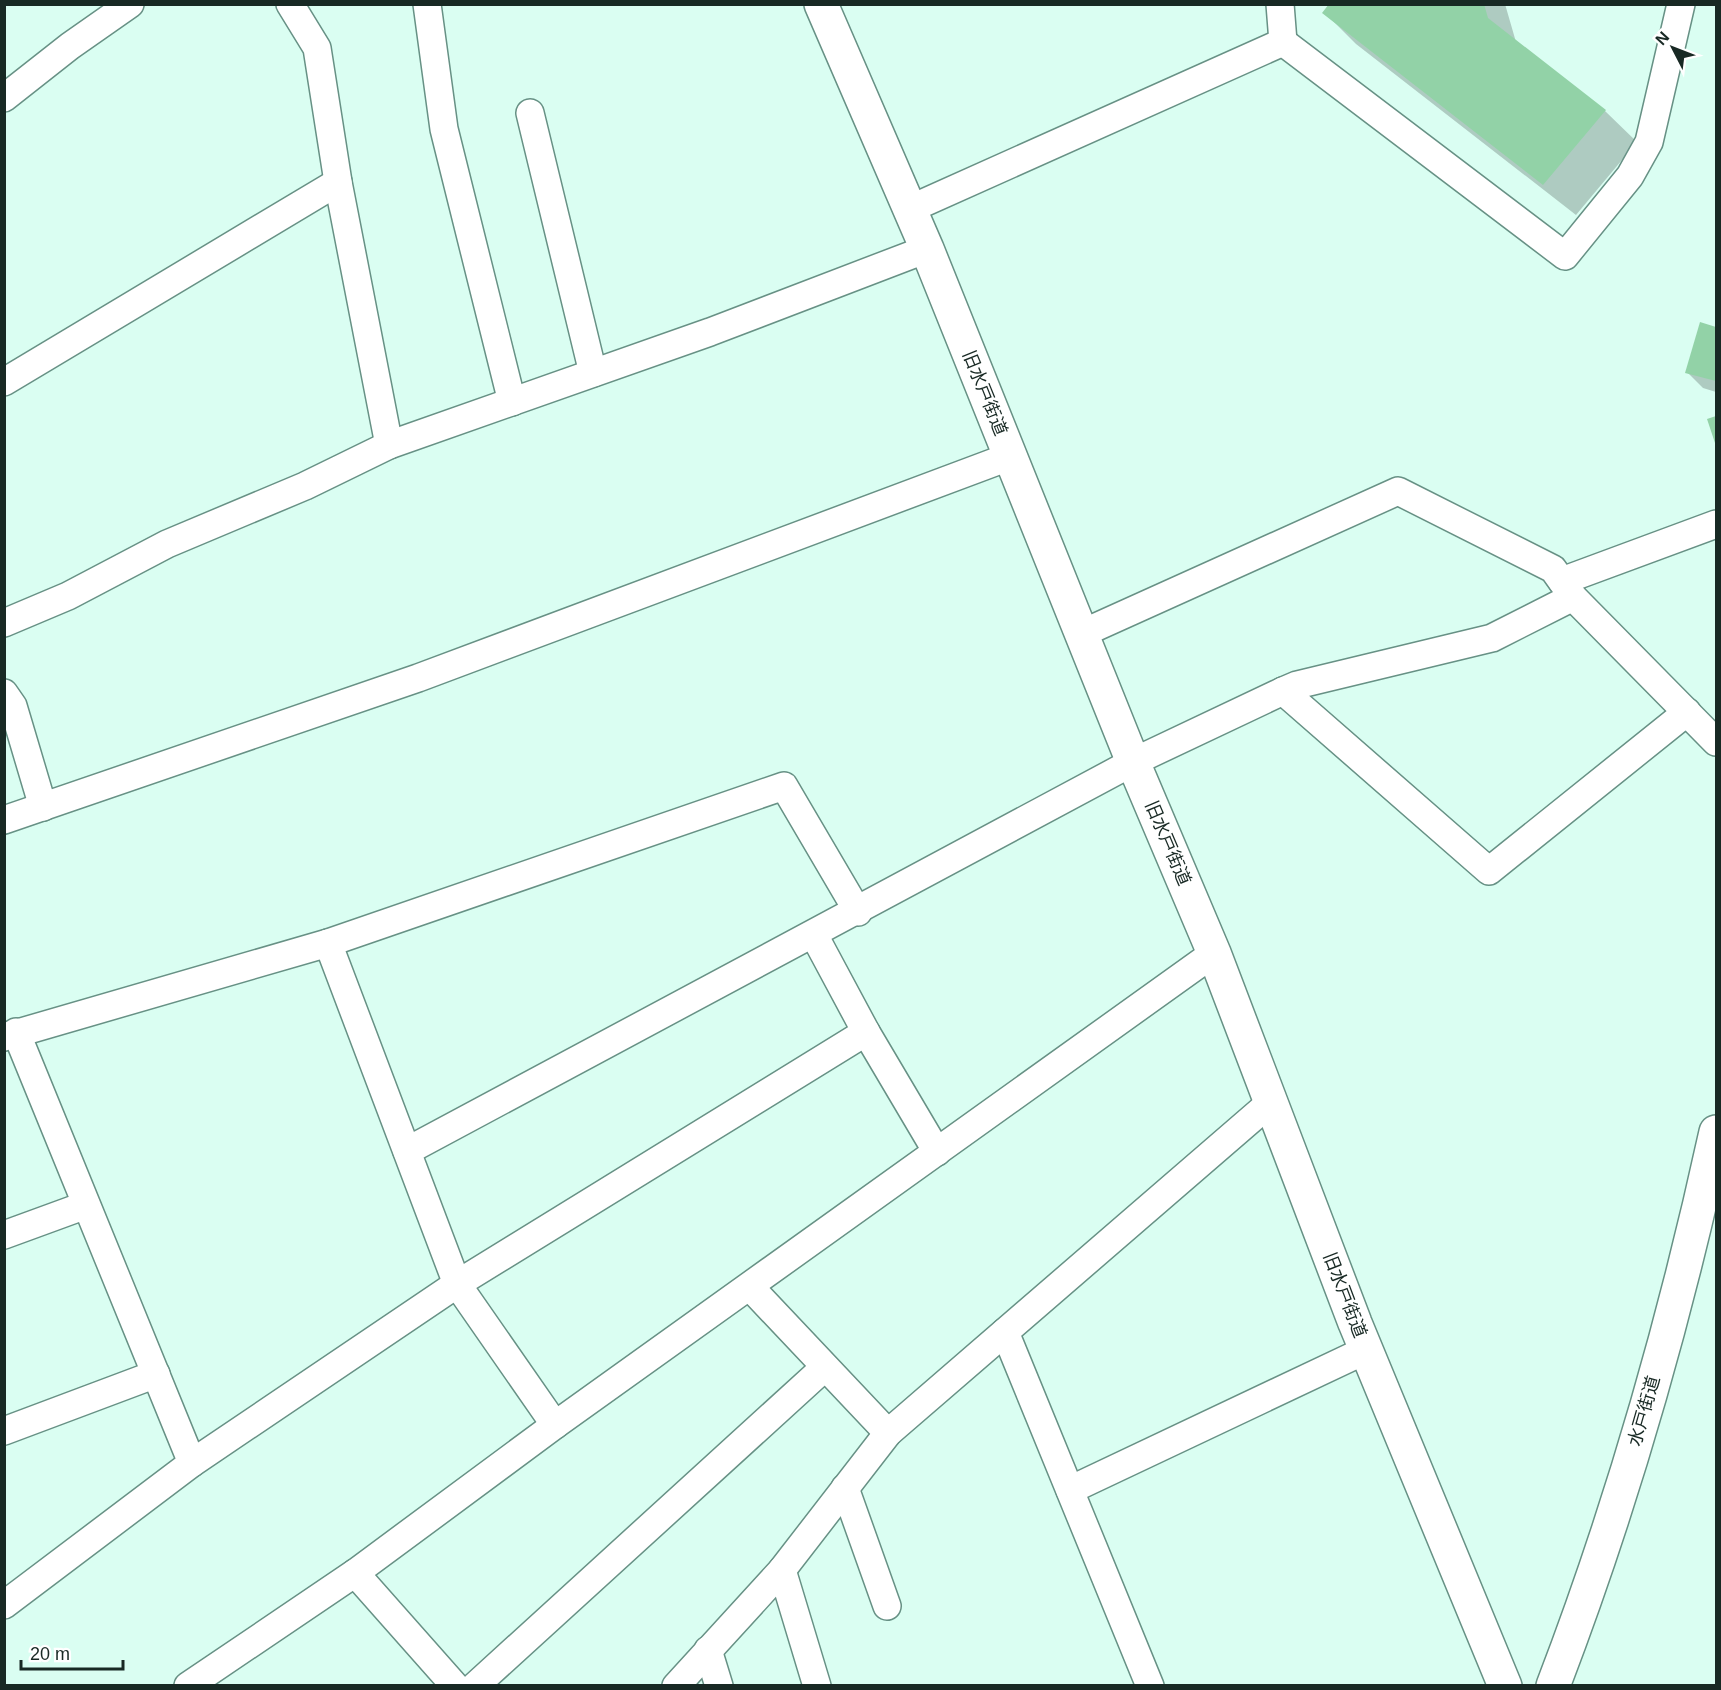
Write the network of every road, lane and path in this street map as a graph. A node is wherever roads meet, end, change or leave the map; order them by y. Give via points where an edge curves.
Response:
1 (130, 4) edge
2 (290, 4) edge
3 (427, 4) edge
4 (821, 4) edge
5 (1280, 4) edge
6 (1681, 4) edge
7 (1283, 42) junction
8 (4, 98) edge
9 (531, 112) dead end
10 (339, 182) junction
11 (910, 209) junction
12 (927, 249) junction
13 (592, 373) junction
14 (4, 382) edge
15 (512, 402) junction
16 (389, 446) junction
17 (1011, 456) junction
18 (1716, 524) edge
19 (1568, 589) junction
20 (4, 623) edge
21 (1083, 633) junction
22 (1283, 691) junction
23 (4, 693) edge
24 (1687, 712) junction
25 (1716, 742) edge
26 (1134, 762) junction
27 (43, 807) junction
28 (4, 820) edge
29 (858, 912) junction
30 (814, 935) junction
31 (328, 943) junction
32 (1214, 953) junction
33 (866, 1032) junction
34 (10, 1034) edge
35 (1271, 1102) junction
36 (1716, 1132) edge
37 (407, 1151) junction
38 (937, 1152) junction
39 (87, 1205) junction
40 (4, 1235) edge
41 (457, 1284) junction
42 (750, 1287) junction
43 (1005, 1332) junction
44 (1366, 1350) junction
45 (825, 1366) junction
46 (156, 1374) junction
47 (555, 1425) junction
48 (4, 1431) edge
49 (888, 1433) junction
50 (192, 1463) junction
51 (844, 1488) junction
52 (1070, 1490) junction
53 (782, 1570) junction
54 (356, 1573) junction
55 (4, 1605) edge
56 (887, 1606) dead end
57 (708, 1650) junction
58 (188, 1686) edge
59 (455, 1686) edge
60 (475, 1686) edge
61 (676, 1686) edge
62 (719, 1686) edge
63 (817, 1686) edge
64 (1150, 1686) edge
65 (1505, 1686) edge
66 (1553, 1686) edge

1 - 8 street
2 - 10 street via 317,48
3 - 15 street via 444,129
4 - 11 street, 旧水戸街道
5 - 7 street
6 - 7 street via 1649,141 1630,176 1565,256
7 - 11 street
9 - 13 street
10 - 14 street
10 - 16 street
11 - 12 street, 旧水戸街道
12 - 13 street
12 - 17 street, 旧水戸街道
13 - 15 street
15 - 16 street
16 - 20 street via 167,544 68,596
17 - 21 street, 旧水戸街道
17 - 27 street via 418,678
18 - 19 street
19 - 21 street via 1553,569 1398,491
19 - 22 street via 1492,638
19 - 24 street
21 - 26 street, 旧水戸街道
22 - 24 street via 1490,871
22 - 26 street
23 - 27 street via 13,706
24 - 25 street
26 - 29 street
26 - 32 street, 旧水戸街道
27 - 28 street
29 - 30 street
29 - 31 street via 784,786
30 - 33 street
30 - 37 street
31 - 34 street
31 - 37 street
32 - 35 street, 旧水戸街道
32 - 38 street
33 - 38 street
33 - 41 street
34 - 39 street
35 - 43 street
35 - 44 street, 旧水戸街道
36 - 66 street, 水戸街道 via 1693,1239 1639,1431 1590,1591
37 - 41 street
38 - 42 street
39 - 40 street
39 - 46 street
41 - 47 street
41 - 50 street
42 - 45 street
42 - 47 street
43 - 49 street
43 - 52 street
44 - 52 street
44 - 65 street, 旧水戸街道
45 - 49 street
45 - 60 street
46 - 48 street
46 - 50 street
47 - 54 street
49 - 51 street
50 - 55 street
51 - 53 street
51 - 56 street
52 - 64 street
53 - 57 street
53 - 63 street
54 - 58 street
54 - 59 street
57 - 61 street
57 - 62 street

